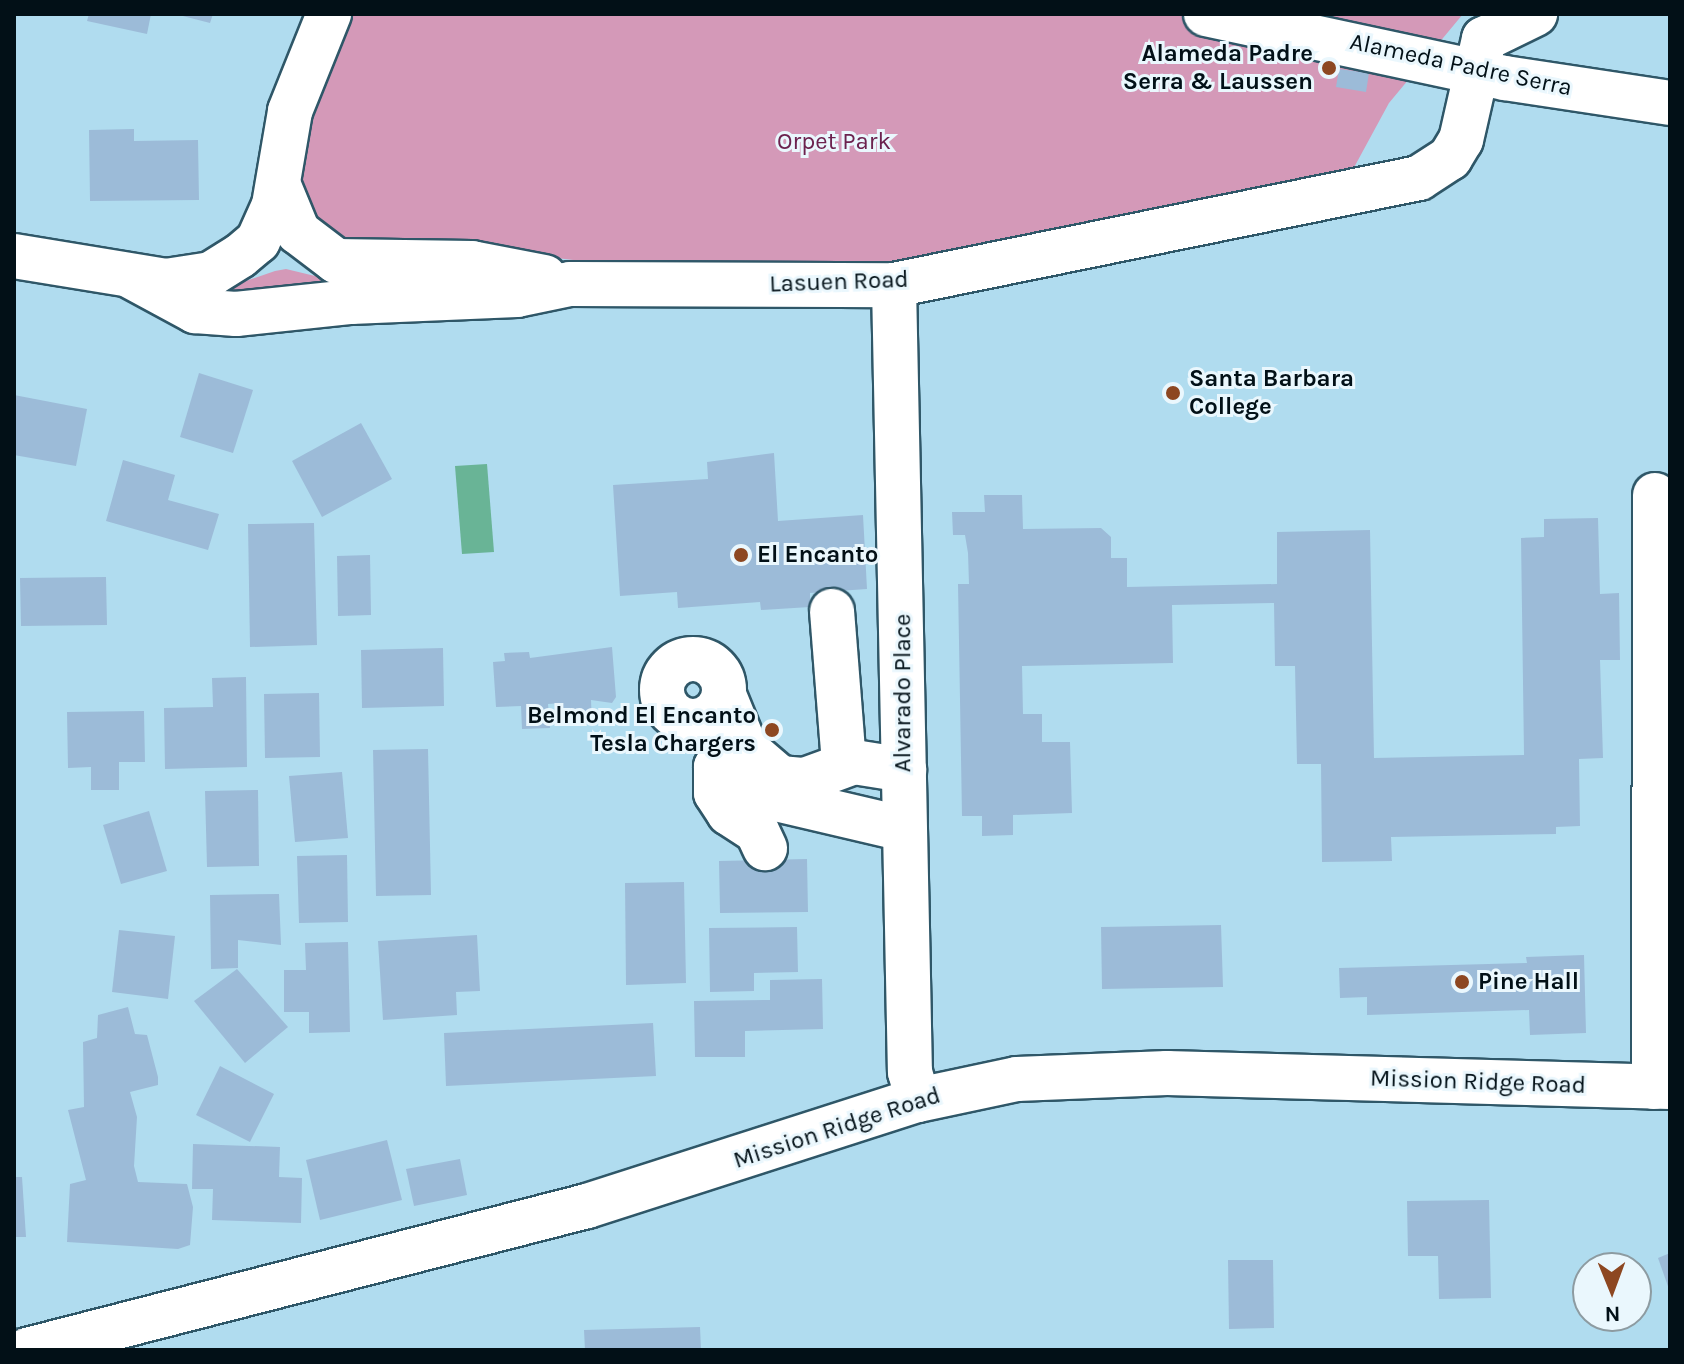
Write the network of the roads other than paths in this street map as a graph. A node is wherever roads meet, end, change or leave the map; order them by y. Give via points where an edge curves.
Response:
1 (329, 14) edge
2 (1206, 14) edge
3 (1535, 14) edge
4 (1476, 71) junction
5 (1670, 103) edge
6 (279, 186) junction
7 (14, 256) edge
8 (132, 277) junction
9 (570, 284) junction
10 (894, 285) junction
11 (1655, 495) dead end
12 (832, 611) dead end
13 (1663, 642) edge
14 (708, 708) dead end
15 (735, 744) junction
16 (844, 763) junction
17 (904, 770) junction
18 (904, 829) junction
19 (765, 848) dead end
20 (1662, 1087) edge
21 (918, 1100) junction
22 (27, 1350) edge

1 - 6 street, Lasuen Road via 290,111
2 - 4 street, Alameda Padre Serra
3 - 4 street, Lasuen Road via 1484,39
4 - 5 street, Alameda Padre Serra
4 - 10 street, Lasuen Road via 1461,140 1450,158 1419,178
6 - 8 street, Lasuen Road via 258,241 227,266 178,280
6 - 9 street via 298,232 336,261 472,263
7 - 8 street, Lasuen Road
8 - 9 street, Lasuen Road via 195,311 227,314 517,295
9 - 10 street, Lasuen Road
10 - 17 street, Alvarado Place
11 - 13 street
12 - 16 street
13 - 20 street via 1650,872
14 - 15 street
15 - 16 street via 761,766 793,781
15 - 18 street via 778,802
15 - 19 street via 716,767 716,793 729,813 757,831
16 - 17 street
17 - 18 street, Alvarado Place
18 - 21 street, Alvarado Place via 910,1072
20 - 21 street, Mission Ridge Road via 1101,1073 1017,1079
21 - 22 street, Mission Ridge Road via 587,1206

